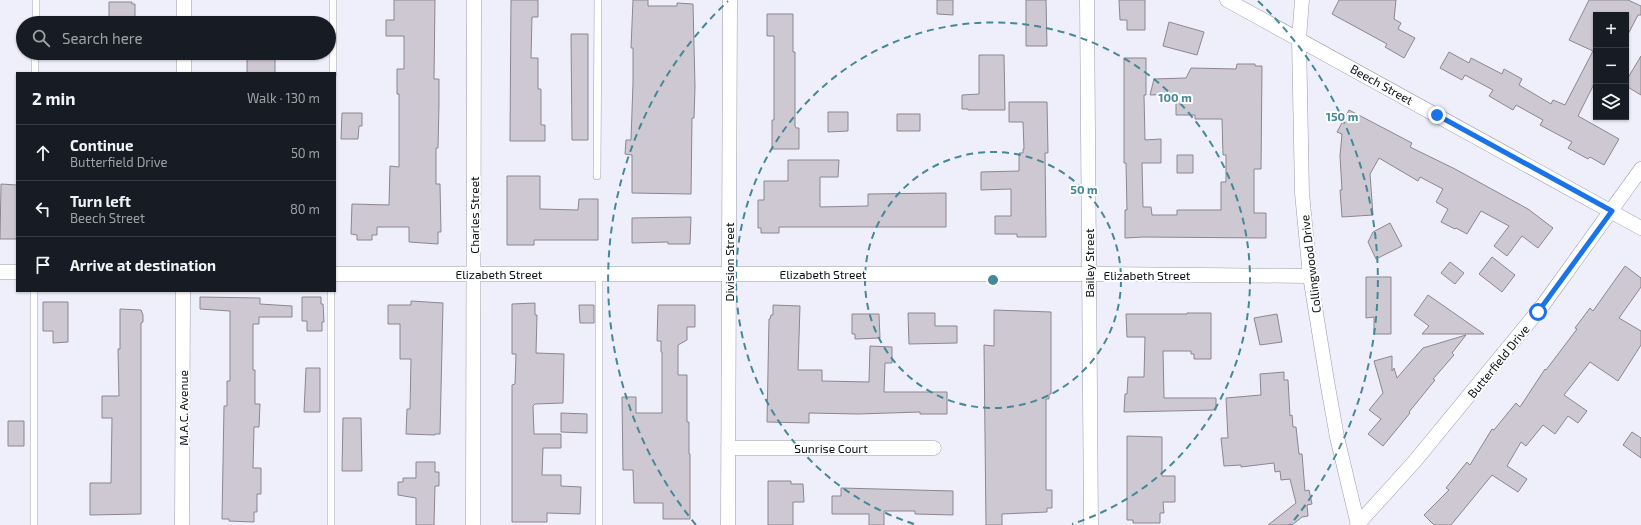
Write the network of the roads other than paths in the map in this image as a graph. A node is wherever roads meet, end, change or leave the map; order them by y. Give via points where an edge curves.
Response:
1 (36, 0) edge
2 (184, 0) edge
3 (333, 0) edge
4 (474, 0) edge
5 (598, 0) edge
6 (730, 0) edge
7 (1087, 0) edge
8 (1227, 0) edge
9 (1302, 0) edge
10 (36, 16) edge
11 (184, 16) edge
12 (333, 16) edge
13 (1299, 39) junction
14 (35, 60) edge
15 (184, 60) edge
16 (332, 60) edge
17 (35, 72) edge
18 (184, 72) edge
19 (332, 72) edge
20 (1641, 169) edge
21 (597, 176) dead end
22 (1612, 211) junction
23 (1641, 228) edge
24 (0, 272) edge
25 (16, 272) edge
26 (336, 274) edge
27 (474, 274) junction
28 (599, 274) junction
29 (729, 274) junction
30 (1089, 274) junction
31 (1310, 276) junction
32 (34, 292) edge
33 (183, 292) edge
34 (331, 292) edge
35 (728, 448) junction
36 (934, 448) dead end
37 (34, 525) edge
38 (182, 525) edge
39 (331, 525) edge
40 (473, 525) edge
41 (599, 525) edge
42 (728, 525) edge
43 (1091, 525) edge
44 (1358, 525) edge

1 - 10 lane
2 - 11 street
3 - 12 lane
4 - 27 street, Charles Street
5 - 21 lane
6 - 29 street, Division Street
7 - 30 street, Bailey Street
8 - 13 street, Beech Street
9 - 13 street, Collingwood Drive
13 - 22 street, Beech Street
13 - 31 street, Collingwood Drive via 1302,192
14 - 17 lane
15 - 18 street
16 - 19 lane
20 - 22 street, Butterfield Drive
22 - 23 street, Beech Street
22 - 44 street, Butterfield Drive via 1543,306 1415,461
24 - 25 street
26 - 27 street, Elizabeth Street
27 - 28 street, Elizabeth Street
27 - 40 street, Charles Street
28 - 29 street, Elizabeth Street
28 - 41 lane
29 - 30 street, Elizabeth Street
29 - 35 street, Division Street
30 - 31 street, Elizabeth Street
30 - 43 street, Bailey Street
31 - 44 street, Collingwood Drive via 1329,395
32 - 37 lane
33 - 38 street, M.A.C. Avenue
34 - 39 lane
35 - 36 street, Sunrise Court
35 - 42 street, Division Street

